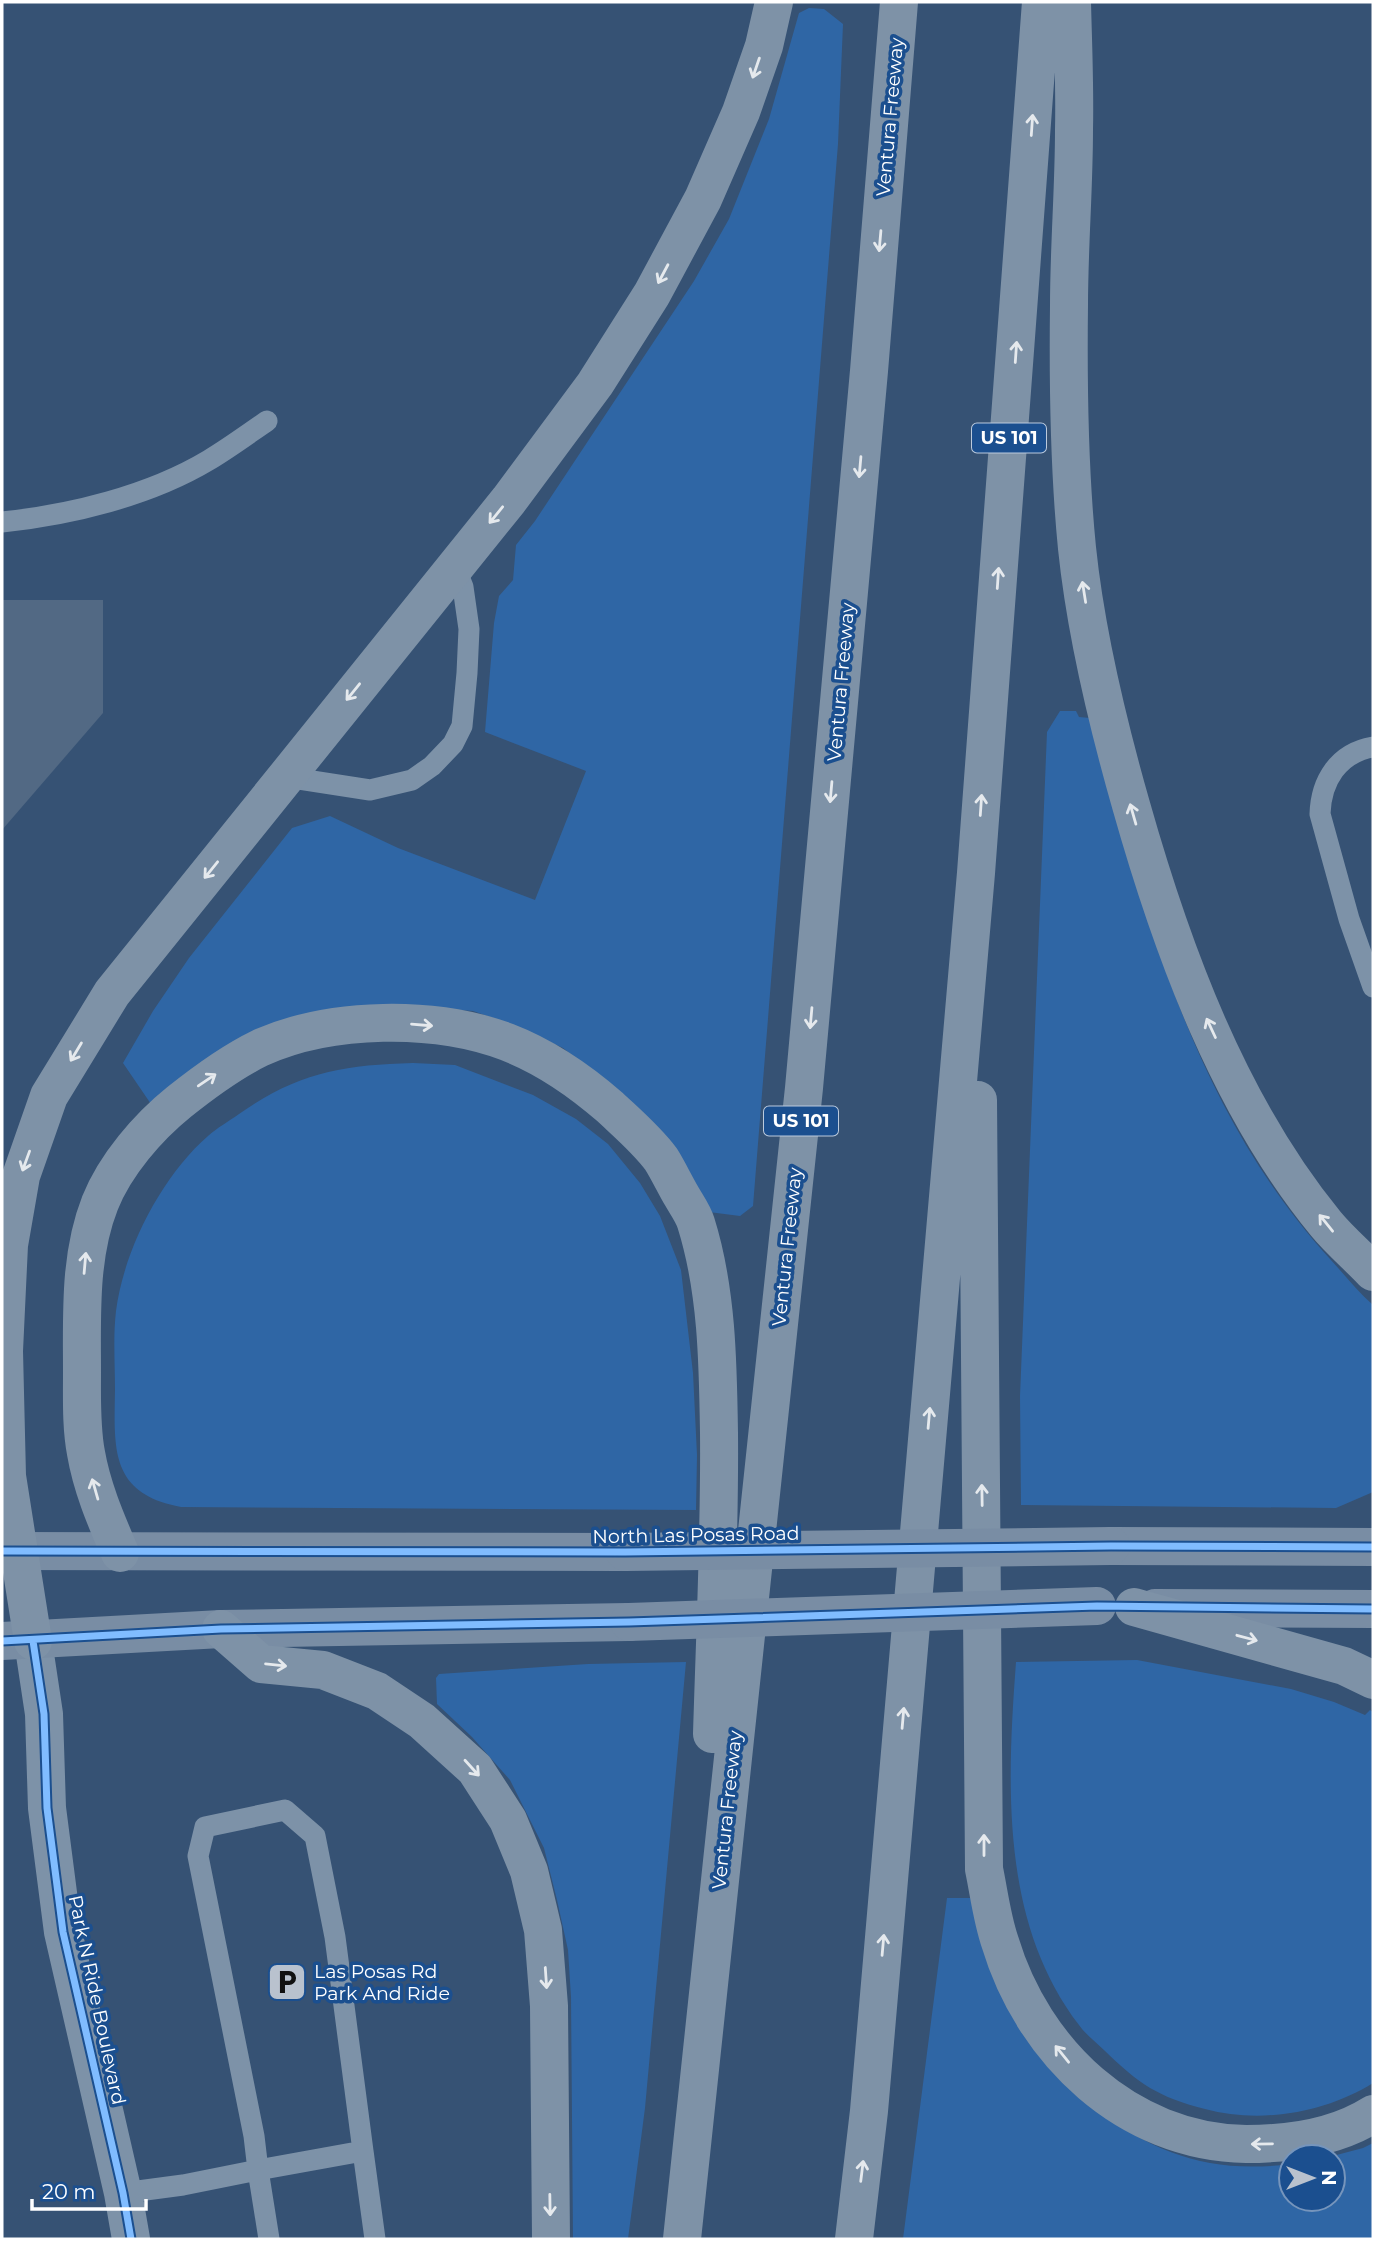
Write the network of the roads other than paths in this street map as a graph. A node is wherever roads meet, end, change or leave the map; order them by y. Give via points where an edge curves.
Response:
1 (774, 2) edge
2 (899, 2) edge
3 (1041, 2) edge
4 (1072, 2) edge
5 (268, 421) dead end
6 (2, 522) edge
7 (455, 567) junction
8 (1373, 747) edge
9 (286, 777) junction
10 (976, 873) junction
11 (1373, 987) edge
12 (1373, 1272) edge
13 (1373, 1547) edge
14 (11, 1551) edge
15 (120, 1553) junction
16 (1115, 1607) junction
17 (1373, 1609) edge
18 (220, 1629) junction
19 (17, 1641) edge
20 (1373, 1681) edge
21 (705, 2017) junction
22 (1373, 2114) edge
23 (363, 2151) junction
24 (258, 2170) junction
25 (124, 2193) junction
26 (131, 2239) edge
27 (269, 2239) edge
28 (374, 2239) edge
29 (551, 2239) edge
30 (682, 2239) edge
31 (854, 2239) edge

1 -> 7 highway via 764,46 736,124 703,199 652,294 587,395
2 -> 21 highway, Ventura Freeway / US 101 via 804,1088
10 -> 3 highway, US 101
12 -> 4 highway via 1327,1225 1283,1164 1241,1094 1192,988 1149,869 1094,660 1077,549 1070,420
5 - 6 lane via 207,461 145,490 50,517
7 -> 9 highway
7 - 9 lane via 469,629 462,726 453,744 412,780 370,790
8 - 11 lane via 1352,753 1338,765 1327,779 1320,814
9 -> 14 highway via 112,993 49,1096 21,1176 9,1245 4,1351
22 -> 10 highway via 1355,2126 1269,2144 1224,2143 1183,2135 1142,2119 1104,2096 1040,2028 1000,1943 984,1869
31 -> 10 highway, US 101 via 869,2111
13 - 15 main road, North Las Posas Road, bridge
14 - 15 main road, North Las Posas Road
14 - 19 highway
15 -> 21 highway via 96,1496 85,1451 82,1308 86,1253 100,1202 129,1153 162,1116 205,1080 261,1048 311,1032 356,1025 413,1024 507,1042 587,1086 661,1160 695,1220 711,1290 719,1381 720,1507
16 - 17 main road
16 - 18 main road, bridge
16 -> 20 highway via 1343,1666
18 - 19 main road
18 -> 29 highway via 261,1664 323,1670 377,1691 422,1721 475,1769 508,1820 529,1871 543,1930 549,2006
19 - 25 street, Park N Ride Boulevard via 44,1714 47,1808 63,1932
21 - 30 highway, Ventura Freeway / US 101
23 - 24 lane
23 - 24 lane via 335,1937 315,1836 285,1810 205,1827 198,1856
23 - 28 lane
24 - 25 lane
24 - 27 lane
25 - 26 street, Park N Ride Boulevard

